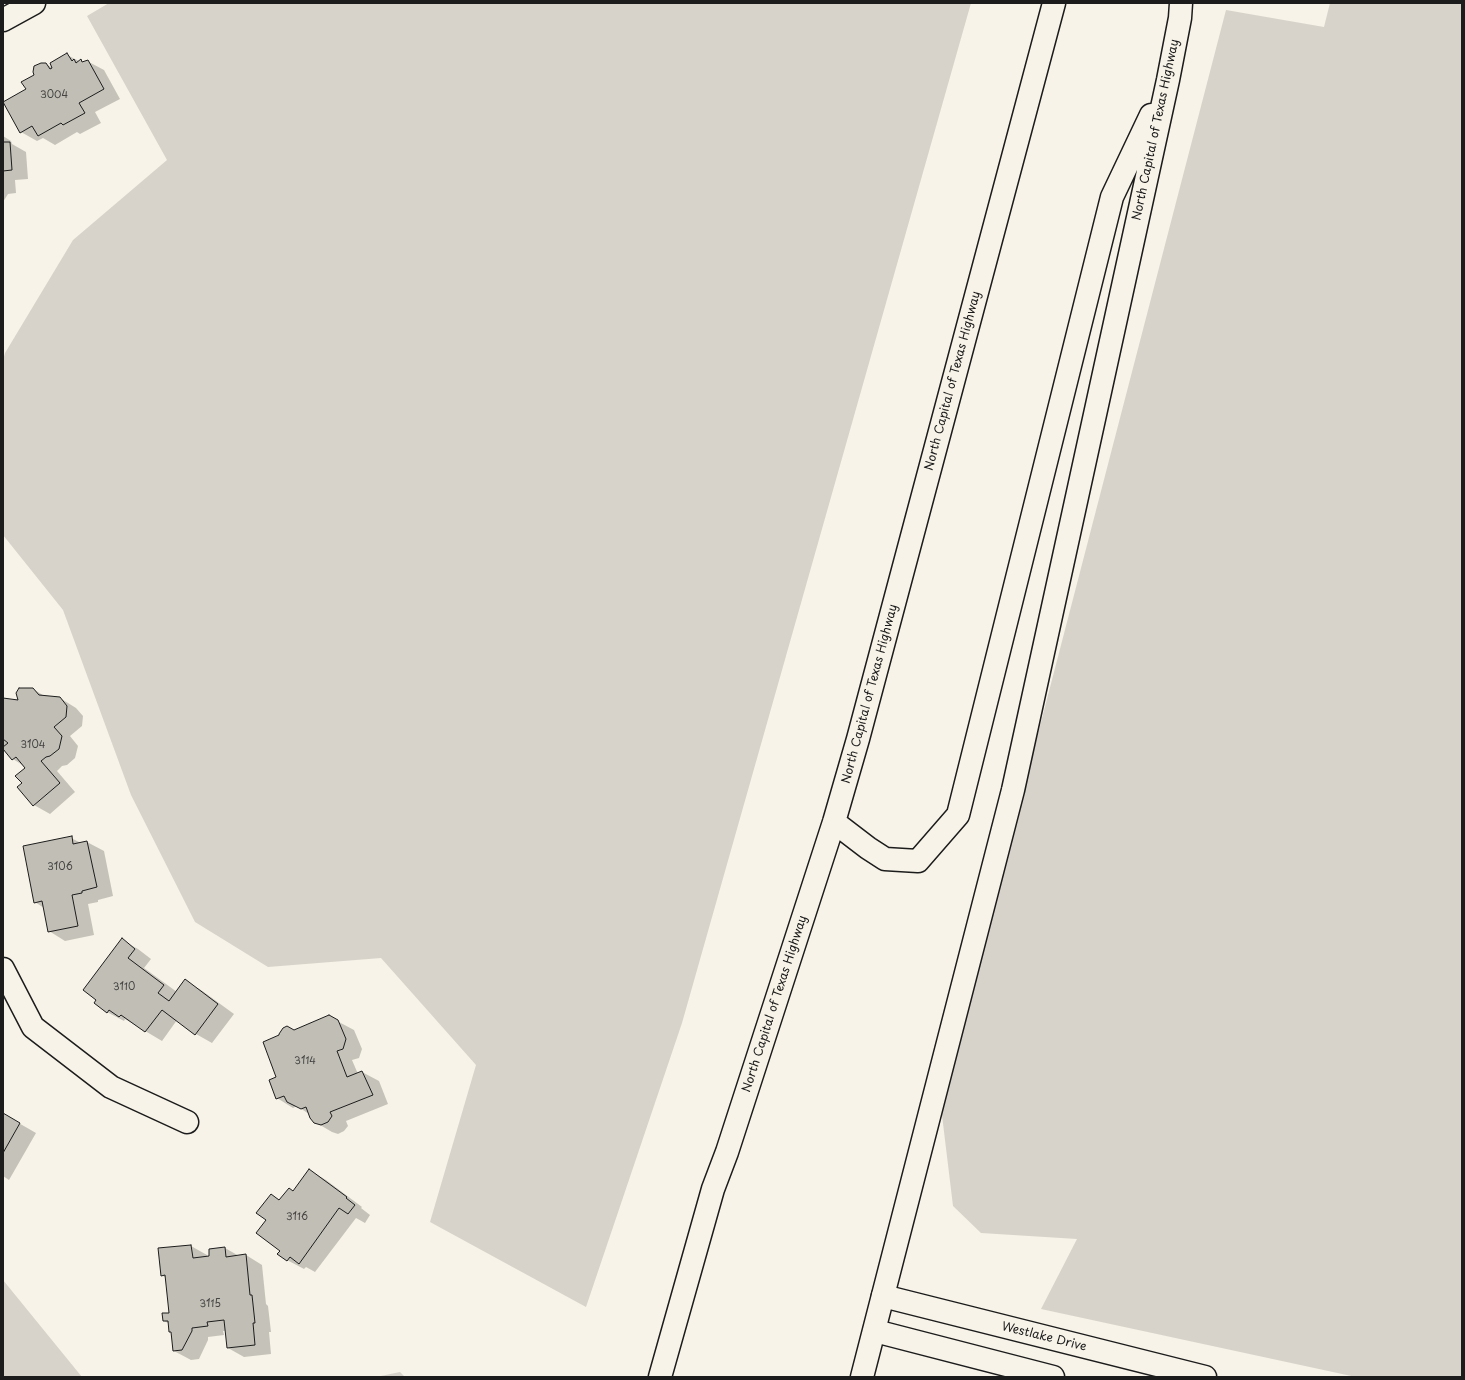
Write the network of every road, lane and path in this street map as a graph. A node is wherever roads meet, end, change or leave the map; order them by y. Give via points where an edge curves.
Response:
1 (34, 3) edge
2 (1054, 3) edge
3 (1182, 3) edge
4 (3, 20) edge
5 (1168, 80) junction
6 (834, 822) junction
7 (3, 969) edge
8 (187, 1122) dead end
9 (883, 1296) junction
10 (875, 1331) junction
11 (660, 1377) edge
12 (862, 1377) edge
13 (1053, 1377) edge
14 (1205, 1377) edge

1 - 4 main road
2 - 6 main road, North Capital of Texas Highway
3 - 5 main road, North Capital of Texas Highway
5 - 6 main road via 1112,197 958,815 918,861 885,859
5 - 9 main road, North Capital of Texas Highway via 1013,790
6 - 11 main road, North Capital of Texas Highway via 713,1189
7 - 8 main road via 33,1027 111,1087
9 - 10 main road, North Capital of Texas Highway
9 - 14 main road, Westlake Drive
10 - 12 main road, North Capital of Texas Highway
10 - 13 main road

